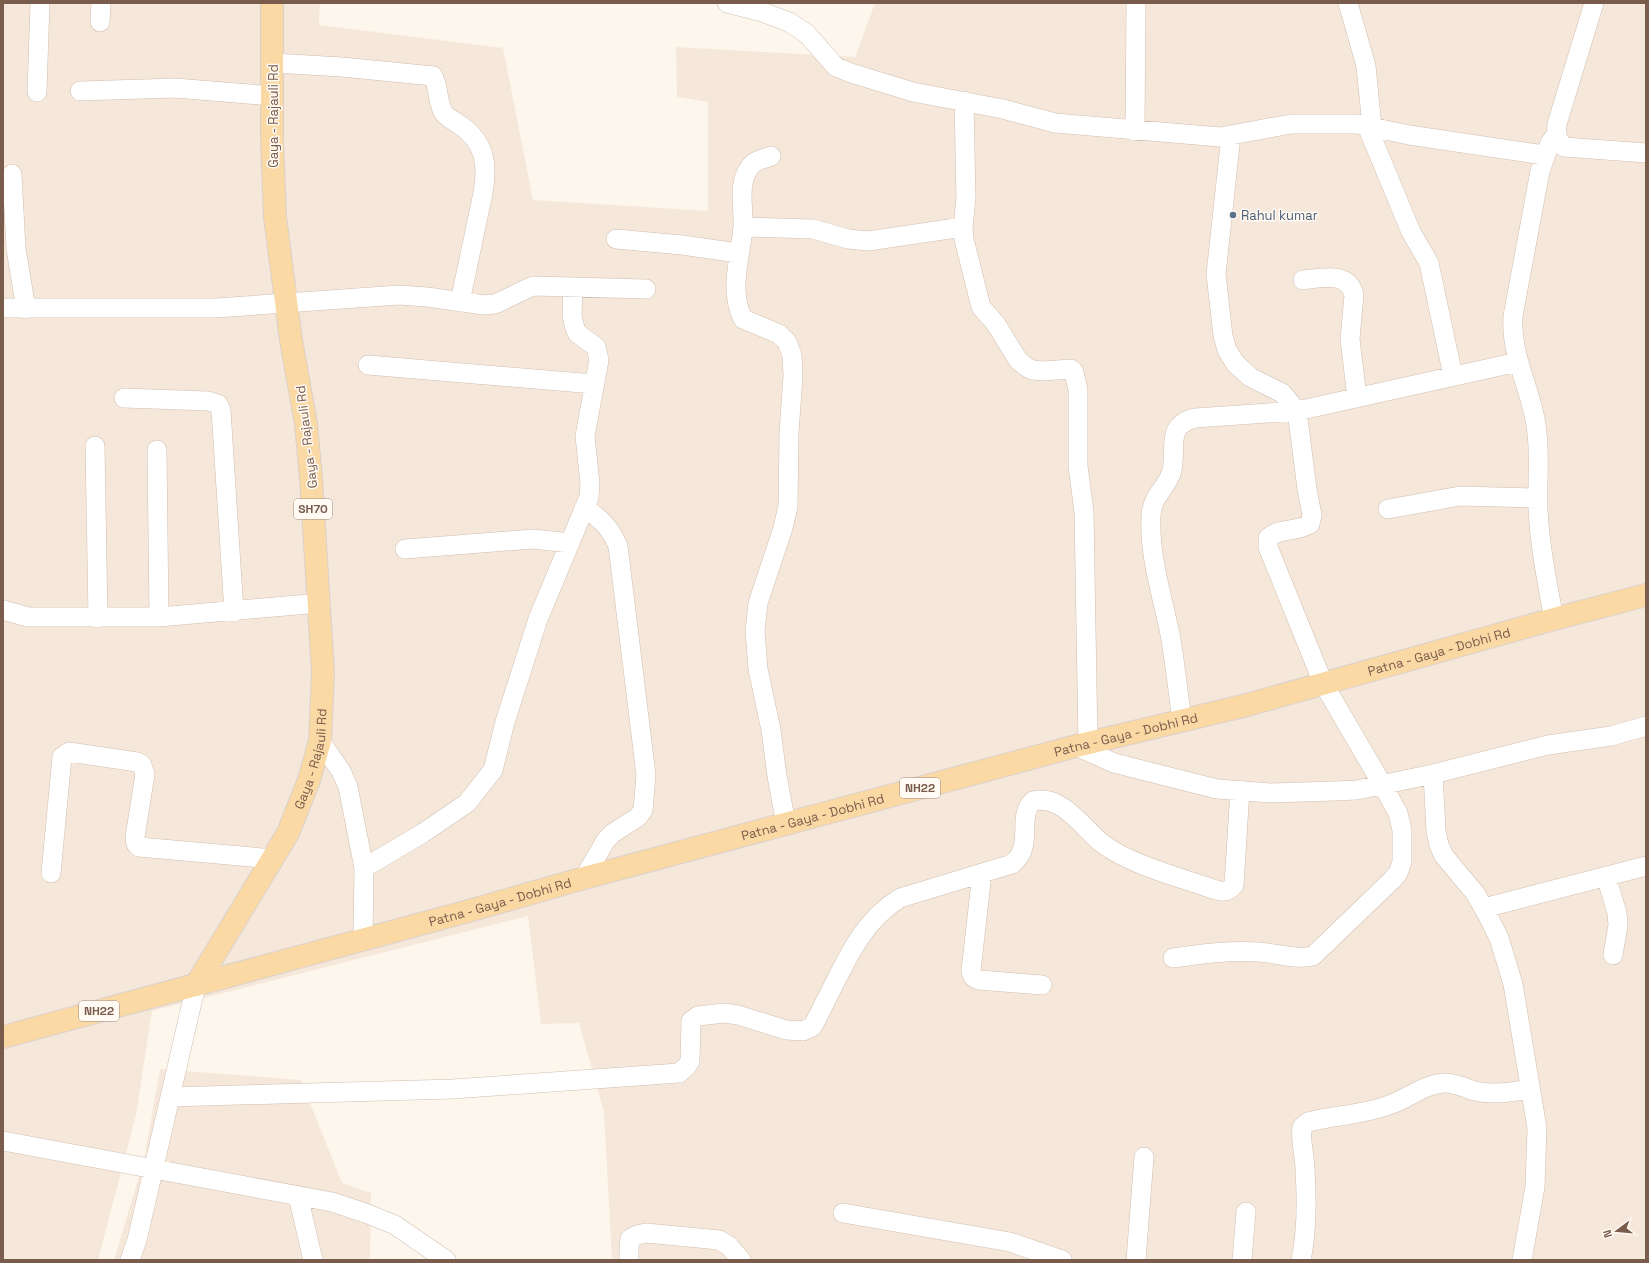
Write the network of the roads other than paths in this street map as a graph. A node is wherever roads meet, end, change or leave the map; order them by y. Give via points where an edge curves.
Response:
1 (40, 3) edge
2 (101, 3) edge
3 (272, 3) edge
4 (727, 3) edge
5 (1136, 3) edge
6 (1348, 3) edge
7 (1594, 3) edge
8 (100, 22) dead end
9 (273, 63) junction
10 (80, 91) dead end
11 (38, 92) dead end
12 (273, 96) junction
13 (964, 101) junction
14 (1370, 126) junction
15 (1135, 131) junction
16 (1556, 135) junction
17 (1231, 136) junction
18 (1646, 153) edge
19 (771, 156) dead end
20 (1544, 156) junction
21 (12, 174) dead end
22 (743, 227) junction
23 (963, 227) junction
24 (616, 239) dead end
25 (738, 253) junction
26 (1303, 280) dead end
27 (573, 287) junction
28 (646, 289) dead end
29 (460, 302) junction
30 (286, 303) junction
31 (3, 308) edge
32 (26, 309) junction
33 (1518, 362) junction
34 (368, 366) dead end
35 (1453, 376) junction
36 (594, 384) junction
37 (124, 398) dead end
38 (1357, 398) junction
39 (1297, 411) junction
40 (95, 446) dead end
41 (157, 450) dead end
42 (1538, 498) junction
43 (584, 508) junction
44 (1388, 509) dead end
45 (570, 543) junction
46 (405, 550) dead end
47 (1646, 595) edge
48 (320, 603) junction
49 (3, 610) edge
50 (234, 612) junction
51 (159, 617) junction
52 (98, 618) junction
53 (1554, 618) junction
54 (1323, 683) junction
55 (1182, 721) junction
56 (1646, 726) edge
57 (320, 741) junction
58 (1082, 745) junction
59 (1433, 774) junction
60 (1382, 784) junction
61 (1240, 790) junction
62 (786, 824) junction
63 (274, 859) junction
64 (1646, 866) edge
65 (364, 868) junction
66 (51, 873) dead end
67 (982, 873) junction
68 (1606, 876) junction
69 (584, 878) junction
70 (1484, 908) junction
71 (363, 939) junction
72 (1613, 955) dead end
73 (1173, 958) dead end
74 (196, 985) junction
75 (1042, 985) dead end
76 (3, 1037) edge
77 (1530, 1088) junction
78 (170, 1097) junction
79 (3, 1141) edge
80 (1144, 1157) dead end
81 (153, 1168) junction
82 (298, 1196) junction
83 (1246, 1212) dead end
84 (843, 1213) dead end
85 (130, 1260) edge
86 (313, 1260) edge
87 (446, 1260) edge
88 (630, 1260) edge
89 (741, 1260) edge
90 (1062, 1260) edge
91 (1136, 1260) edge
92 (1242, 1260) edge
93 (1301, 1260) edge
94 (1522, 1260) edge

1 - 11 street
2 - 8 street
3 - 9 main road, Gaya - Rajauli Rd / SH70
4 - 13 street via 789,22 807,34 836,66 851,73 913,92
5 - 15 street
6 - 14 street via 1366,66
7 - 16 street via 1557,124
9 - 12 main road, Gaya - Rajauli Rd / SH70
9 - 29 street via 433,76 438,84 443,113 469,132 481,146 484,158 484,193
10 - 12 street via 175,88
12 - 30 main road, Gaya - Rajauli Rd / SH70 via 272,168 275,217
13 - 15 street via 1055,123
13 - 23 street via 966,198
14 - 17 street via 1298,124
14 - 20 street via 1409,135
14 - 35 street via 1412,232 1429,263
15 - 17 street via 1207,137
16 - 18 street via 1564,147
16 - 20 street
17 - 39 street via 1216,274 1223,336 1227,350 1235,363 1250,377 1282,393
19 - 22 street via 750,165 745,176 742,187
20 - 33 street via 1514,316 1512,332
21 - 32 street via 16,249
22 - 23 street via 813,229 848,239 868,241
22 - 25 street
23 - 58 street via 966,252 982,307 996,324 1018,360 1032,370 1071,369 1076,379 1078,466 1084,512
24 - 25 street
25 - 62 street via 738,309 743,319 779,334 787,342 792,355 794,376 789,433 788,506 758,603 755,631 758,669
26 - 38 street via 1337,278 1349,284 1352,289 1354,295 1350,345
27 - 28 street
27 - 29 street via 533,286 495,304
27 - 36 street via 572,315 577,333 592,343 598,353
29 - 30 street via 399,295
30 - 32 street via 216,308
30 - 48 main road, Gaya - Rajauli Rd / SH70 via 306,424
31 - 32 street
33 - 35 street
33 - 42 street via 1537,434
34 - 36 street
35 - 38 street
36 - 43 street via 585,436 590,484 589,497
37 - 50 street via 208,401 218,404 221,410
38 - 39 street
39 - 54 street via 1312,515 1310,524 1303,528 1272,534 1268,538 1268,547
39 - 55 street via 1195,418 1185,420 1175,432 1172,470 1168,481 1154,501 1151,516 1154,558 1170,635
40 - 52 street
41 - 51 street
42 - 44 street via 1460,496
42 - 53 street via 1543,565
43 - 45 street
43 - 69 street via 608,526 618,546 646,775 643,810 638,817 606,840
45 - 46 street via 533,539
45 - 65 street via 538,619 505,722 493,770 466,803 423,834
47 - 53 main road, Patna - Gaya - Dobhi Rd / NH22
48 - 50 street
48 - 57 main road, Gaya - Rajauli Rd / SH70 via 324,673
49 - 52 street via 28,617
50 - 51 street
51 - 52 street
53 - 54 main road, Patna - Gaya - Dobhi Rd / NH22
54 - 55 main road, Patna - Gaya - Dobhi Rd / NH22
54 - 60 street
55 - 58 main road, Patna - Gaya - Dobhi Rd / NH22
56 - 59 street via 1611,736 1548,745
57 - 63 main road, Gaya - Rajauli Rd / SH70 via 300,806
57 - 65 street via 348,786
58 - 61 street via 1103,759 1149,773 1206,787
58 - 62 main road, Patna - Gaya - Dobhi Rd / NH22
59 - 60 street
59 - 70 street via 1439,845 1444,856
60 - 61 street via 1357,790 1334,791 1271,793
60 - 73 street via 1398,813 1402,830 1402,862 1398,873 1313,956 1241,952
61 - 67 street via 1234,885 1229,890 1222,892 1212,889 1125,857 1101,843 1066,809 1039,800 1033,801 1028,808 1024,846 1017,860 1012,864
62 - 69 main road, Patna - Gaya - Dobhi Rd / NH22
63 - 66 street via 139,847 135,836 145,774 142,765 137,762 69,752 62,757
63 - 74 main road, Gaya - Rajauli Rd / SH70
64 - 68 street
65 - 71 street
67 - 75 street via 971,971 973,977 978,980
67 - 78 street via 900,898 886,907 866,926 812,1027 803,1031 791,1031 724,1013 693,1018 690,1024 690,1061 679,1073 453,1089
68 - 70 street
68 - 72 street via 1617,913 1618,925
69 - 71 main road, Patna - Gaya - Dobhi Rd / NH22
70 - 77 street via 1499,938 1513,984
71 - 74 main road, Patna - Gaya - Dobhi Rd / NH22
74 - 76 main road, Patna - Gaya - Dobhi Rd / NH22
74 - 78 street
77 - 93 street via 1501,1094 1444,1083 1416,1091 1385,1106 1308,1122 1302,1127 1301,1134 1306,1191
77 - 94 street via 1537,1128 1536,1171
78 - 81 street
79 - 81 street
80 - 91 street
81 - 82 street
81 - 85 street
82 - 86 street
82 - 87 street via 332,1202 368,1214 395,1226
83 - 92 street
84 - 90 street via 1010,1242
88 - 89 street via 630,1240 646,1233 719,1240 729,1246

